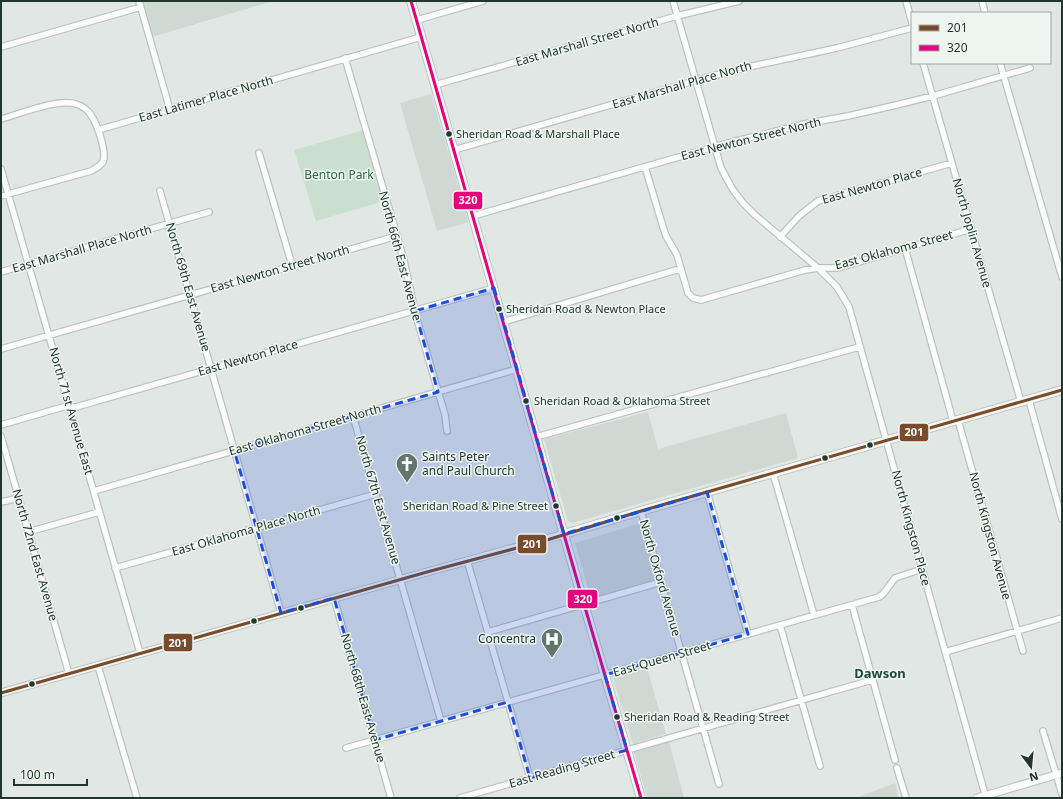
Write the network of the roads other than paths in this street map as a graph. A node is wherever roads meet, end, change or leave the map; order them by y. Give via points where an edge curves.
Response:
1 (139, 1) edge
2 (411, 1) edge
3 (483, 1) edge
4 (673, 1) edge
5 (739, 1) edge
6 (906, 1) edge
7 (982, 1) edge
8 (141, 7) junction
9 (985, 12) edge
10 (677, 16) junction
11 (911, 19) edge
12 (417, 20) junction
13 (911, 28) edge
14 (421, 37) junction
15 (1, 47) edge
16 (345, 58) junction
17 (923, 64) edge
18 (1000, 64) edge
19 (1030, 68) dead end
20 (1003, 76) junction
21 (696, 81) junction
22 (435, 85) junction
23 (933, 96) junction
24 (170, 110) junction
25 (1, 119) edge
26 (98, 130) junction
27 (714, 147) junction
28 (454, 150) junction
29 (259, 153) dead end
30 (952, 163) junction
31 (645, 167) junction
32 (1, 169) edge
33 (160, 191) dead end
34 (8, 194) junction
35 (1, 196) edge
36 (209, 212) dead end
37 (473, 216) junction
38 (170, 224) junction
39 (971, 229) junction
40 (397, 236) junction
41 (780, 236) junction
42 (905, 248) junction
43 (29, 264) junction
44 (292, 265) junction
45 (818, 268) junction
46 (681, 271) junction
47 (1, 272) edge
48 (1062, 276) edge
49 (494, 288) junction
50 (190, 295) junction
51 (415, 310) junction
52 (503, 322) junction
53 (49, 335) junction
54 (859, 347) junction
55 (1, 349) edge
56 (211, 369) junction
57 (517, 369) junction
58 (1062, 390) edge
59 (438, 392) junction
60 (1029, 400) junction
61 (1020, 402) junction
62 (69, 407) junction
63 (353, 416) junction
64 (956, 421) junction
65 (1, 425) edge
66 (447, 431) dead end
67 (1, 436) edge
68 (536, 437) junction
69 (886, 441) junction
70 (234, 450) junction
71 (774, 473) junction
72 (94, 491) junction
73 (707, 492) junction
74 (376, 494) junction
75 (19, 498) junction
76 (1, 502) edge
77 (641, 511) junction
78 (99, 512) junction
79 (1062, 518) edge
80 (257, 527) junction
81 (28, 532) junction
82 (564, 534) junction
83 (467, 560) junction
84 (115, 568) junction
85 (922, 569) junction
86 (401, 579) junction
87 (661, 582) junction
88 (334, 598) junction
89 (584, 604) junction
90 (852, 604) junction
91 (281, 613) junction
92 (814, 615) junction
93 (1062, 618) edge
94 (780, 625) junction
95 (1017, 631) junction
96 (488, 632) junction
97 (748, 634) junction
98 (1023, 651) dead end
99 (945, 652) junction
100 (140, 653) junction
101 (682, 653) junction
102 (98, 666) junction
103 (69, 674) junction
104 (605, 675) junction
105 (872, 680) junction
106 (1, 693) edge
107 (801, 700) junction
108 (508, 702) junction
109 (442, 721) junction
110 (703, 728) junction
111 (1043, 732) dead end
112 (375, 740) junction
113 (346, 748) dead end
114 (627, 750) junction
115 (895, 760) dead end
116 (820, 766) dead end
117 (897, 768) dead end
118 (1059, 774) edge
119 (530, 778) junction
120 (719, 784) dead end
121 (1062, 794) edge
122 (985, 797) edge
123 (137, 798) edge
124 (392, 798) edge
125 (460, 798) edge
126 (641, 798) edge
127 (906, 798) edge
128 (977, 798) edge

1 - 8 street
2 - 12 main road
3 - 12 street
4 - 10 street, North Kingston Place
5 - 10 street, East Marshall Street North
6 - 11 street
7 - 9 street
8 - 15 street
8 - 24 street
10 - 21 street, North Kingston Place
10 - 22 street, East Marshall Street North
12 - 14 main road
13 - 21 street, East Marshall Place North
14 - 16 street, East Latimer Place North
14 - 22 main road
16 - 24 street, East Latimer Place North
16 - 40 street, North 66th East Avenue
17 - 23 street, North Joplin Avenue
18 - 20 street
19 - 20 street, East Newton Street North
20 - 23 street, East Newton Street North
20 - 48 street
21 - 27 street, North Kingston Place
21 - 28 street, East Marshall Place North
22 - 28 main road
23 - 27 street, East Newton Street North
23 - 30 street, North Joplin Avenue
24 - 26 street, East Latimer Place North
25 - 26 street via 58,103 70,103 87,110
26 - 34 street via 104,153 103,162 97,168
27 - 31 street, East Newton Street North
27 - 41 street, North Kingston Place via 721,168 733,190 755,215
28 - 37 main road
29 - 44 street
30 - 39 street, North Joplin Avenue
30 - 41 street, East Newton Place via 818,201
31 - 37 street, East Newton Street North
31 - 46 street via 666,236 677,255
32 - 34 street, North 71st Avenue East
33 - 38 street, North 69th East Avenue
34 - 35 street
34 - 43 street, North 71st Avenue East
36 - 38 street, East Marshall Place North
37 - 49 main road
38 - 43 street, East Marshall Place North
38 - 50 street, North 69th East Avenue
39 - 42 street, East Oklahoma Street
39 - 61 street, North Joplin Avenue
40 - 44 street, East Newton Street North
40 - 51 street, North 66th East Avenue
41 - 45 street, North Kingston Place
42 - 45 street, East Oklahoma Street via 838,268
42 - 64 street, North Kingston Avenue
43 - 47 street, East Marshall Place North
43 - 53 street, North 71st Avenue East
44 - 50 street, East Newton Street North
45 - 46 street, East Oklahoma Street via 701,300 693,298 688,293
45 - 54 street, North Kingston Place via 837,287 849,306
46 - 52 street via 676,270
49 - 51 street, East Newton Place
49 - 52 main road
50 - 53 street, East Newton Street North
50 - 56 street, North 69th East Avenue
51 - 56 street, East Newton Place
51 - 59 street, North 66th East Avenue
52 - 57 main road
53 - 55 street, East Newton Street North
53 - 62 street, North 71st Avenue East
54 - 68 street
54 - 69 street, North Kingston Place
56 - 62 street, East Newton Place
56 - 70 street, North 69th East Avenue
57 - 59 street, East Oklahoma Street North
57 - 68 main road
58 - 60 main road
59 - 63 street, East Oklahoma Street North
59 - 66 street, North 66th East Avenue
60 - 61 main road
60 - 79 street
61 - 64 main road
62 - 65 street, East Newton Place
62 - 72 street, North 71st Avenue East
63 - 70 street, East Oklahoma Street North
63 - 74 street, North 67th East Avenue
64 - 69 main road
64 - 95 street, North Kingston Avenue
67 - 75 street, North 72nd East Avenue
68 - 82 main road
69 - 71 main road
69 - 85 street, North Kingston Place
70 - 72 street, East Oklahoma Street North
70 - 80 street, North 69th East Avenue
71 - 73 main road
71 - 92 street
72 - 78 street, North 71st Avenue East
73 - 77 main road
73 - 97 street
74 - 80 street, East Oklahoma Place North
74 - 86 street, North 67th East Avenue
75 - 76 street
75 - 81 street, North 72nd East Avenue
77 - 82 main road
77 - 87 street, North Oxford Avenue
78 - 81 street
78 - 84 street, North 71st Avenue East
80 - 84 street, East Oklahoma Place North
80 - 91 street, North 69th East Avenue
81 - 103 street, North 72nd East Avenue
82 - 83 street
82 - 89 main road
83 - 86 street
83 - 96 street
84 - 100 street, North 71st Avenue East
85 - 90 street, East Queen Street via 895,578 880,596
85 - 99 street, North Kingston Place
86 - 88 street
86 - 109 street, North 67th East Avenue
87 - 89 street
87 - 101 street, North Oxford Avenue
88 - 91 street
88 - 112 street, North 68th East Avenue
89 - 96 street
89 - 104 main road
90 - 92 street, East Queen Street
90 - 105 street
91 - 100 street
92 - 94 street, East Queen Street
93 - 95 street
94 - 97 street, East Queen Street
94 - 107 street
95 - 98 street, North Kingston Avenue
95 - 99 street
96 - 108 street
97 - 101 street, East Queen Street
99 - 122 street, North Kingston Place
100 - 102 street
101 - 104 street, East Queen Street
101 - 110 street, North Oxford Avenue
102 - 103 street
102 - 123 street
103 - 106 street
104 - 108 street, East Queen Street
104 - 114 main road
105 - 107 street, East Reading Street
105 - 115 street
107 - 110 street, East Reading Street
107 - 116 street
108 - 109 street, East Queen Street
108 - 119 street
109 - 112 street, East Queen Street
110 - 114 street, East Reading Street
110 - 120 street, North Oxford Avenue
111 - 118 street
112 - 113 street, East Queen Street
112 - 124 street, North 68th East Avenue
114 - 119 street, East Reading Street
114 - 126 main road
117 - 127 street
118 - 121 street
118 - 122 street
119 - 125 street, East Reading Street
122 - 128 street

